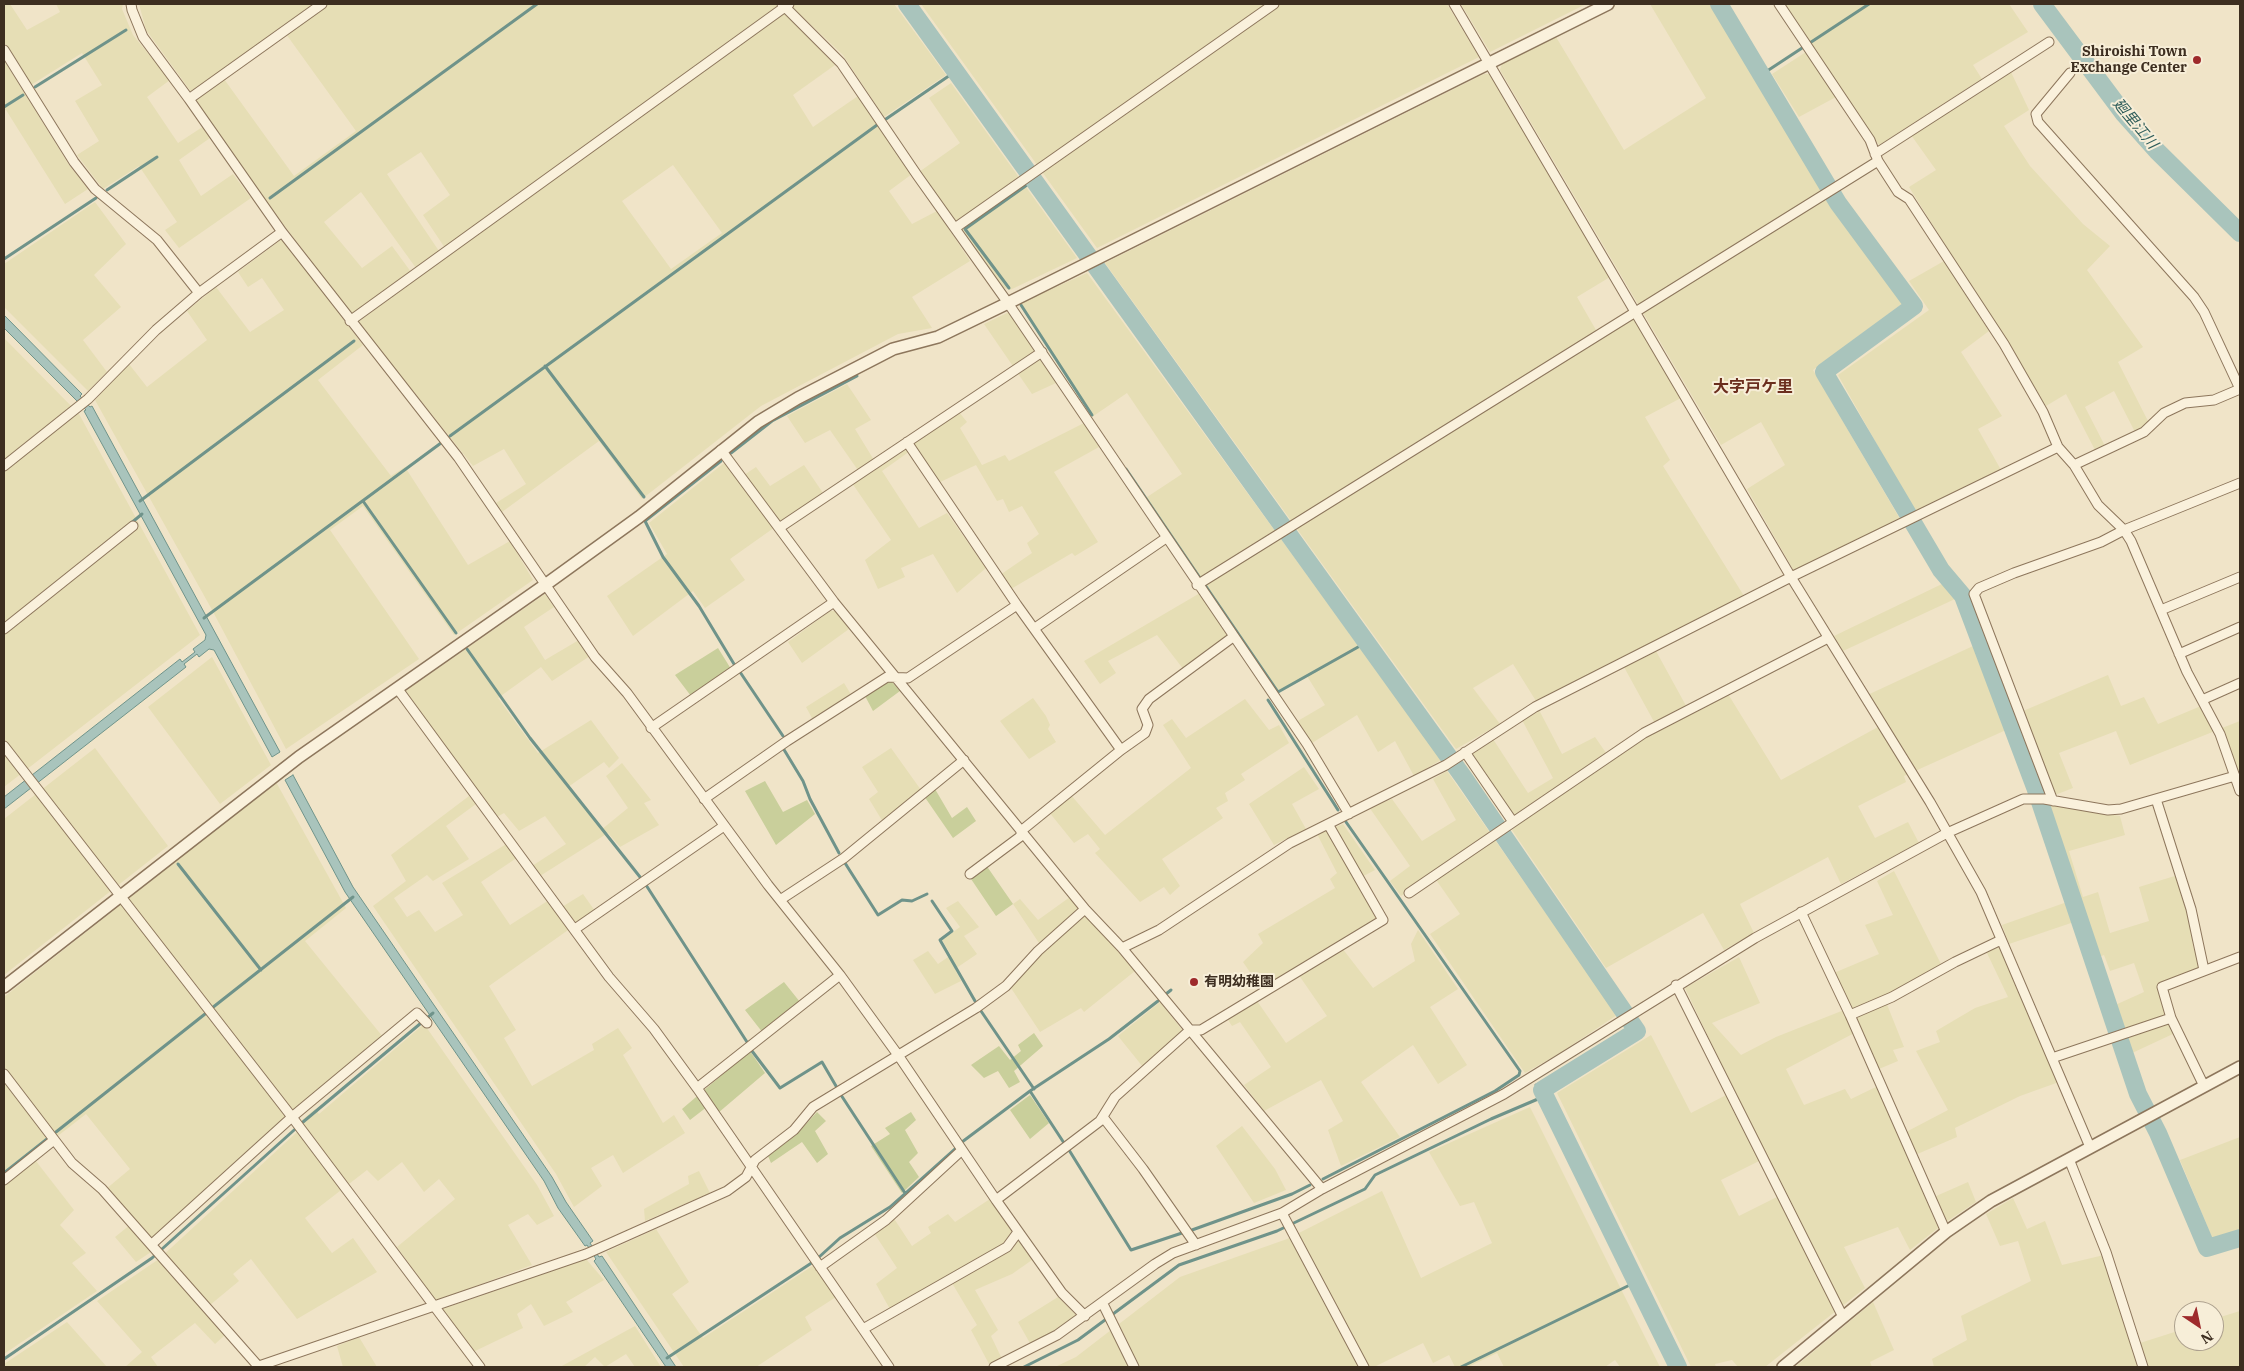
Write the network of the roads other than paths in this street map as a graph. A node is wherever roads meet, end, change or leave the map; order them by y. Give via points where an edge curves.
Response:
1 (131, 4) edge
2 (322, 4) edge
3 (1274, 4) edge
4 (1454, 4) edge
5 (1608, 4) edge
6 (1779, 4) edge
7 (786, 5) edge
8 (2048, 42) dead end
9 (4, 50) edge
10 (1490, 63) junction
11 (2070, 73) dead end
12 (189, 99) junction
13 (1876, 157) junction
14 (955, 228) junction
15 (282, 232) junction
16 (199, 293) junction
17 (1008, 303) junction
18 (1636, 312) junction
19 (350, 321) junction
20 (1042, 352) junction
21 (2237, 379) edge
22 (2240, 389) edge
23 (907, 442) junction
24 (2058, 447) junction
25 (721, 450) junction
26 (2074, 465) junction
27 (4, 466) edge
28 (2240, 483) edge
29 (133, 526) dead end
30 (779, 528) junction
31 (2124, 530) junction
32 (1166, 538) junction
33 (1791, 577) junction
34 (2240, 577) edge
35 (545, 585) junction
36 (1197, 585) junction
37 (834, 602) junction
38 (1017, 605) junction
39 (2161, 610) junction
40 (2240, 627) edge
41 (1035, 628) junction
42 (4, 630) edge
43 (1233, 636) junction
44 (1828, 638) junction
45 (2179, 654) junction
46 (897, 678) junction
47 (2240, 683) edge
48 (397, 688) junction
49 (2202, 700) junction
50 (651, 728) junction
51 (4, 746) edge
52 (1121, 750) junction
53 (1463, 754) junction
54 (964, 760) junction
55 (2235, 776) junction
56 (2240, 791) edge
57 (704, 799) junction
58 (2156, 799) junction
59 (2049, 800) junction
60 (1348, 814) junction
61 (1328, 824) junction
62 (1510, 825) junction
63 (724, 826) junction
64 (1021, 831) junction
65 (1947, 833) junction
66 (970, 874) dead end
67 (1409, 892) dead end
68 (120, 896) junction
69 (780, 900) junction
70 (1085, 909) junction
71 (1801, 912) junction
72 (574, 929) junction
73 (2001, 940) junction
74 (1122, 948) junction
75 (2240, 956) edge
76 (2204, 970) junction
77 (840, 975) junction
78 (1676, 985) junction
79 (4, 987) edge
80 (1850, 1015) junction
81 (2171, 1018) junction
82 (424, 1020) dead end
83 (1190, 1030) junction
84 (898, 1055) junction
85 (2052, 1058) junction
86 (2240, 1067) edge
87 (4, 1074) edge
88 (2204, 1086) junction
89 (698, 1088) junction
90 (1103, 1117) junction
91 (296, 1123) junction
92 (54, 1140) junction
93 (2090, 1147) junction
94 (962, 1150) junction
95 (2069, 1159) junction
96 (752, 1167) junction
97 (4, 1180) edge
98 (1322, 1189) junction
99 (996, 1200) junction
100 (1285, 1217) junction
101 (1018, 1232) junction
102 (1946, 1232) junction
103 (1196, 1244) junction
104 (156, 1249) junction
105 (820, 1267) junction
106 (436, 1307) junction
107 (1105, 1308) junction
108 (1085, 1316) junction
109 (1843, 1318) junction
110 (863, 1329) junction
111 (258, 1367) edge
112 (480, 1367) edge
113 (889, 1367) edge
114 (994, 1367) edge
115 (1134, 1367) edge
116 (1364, 1367) edge
117 (1783, 1367) edge
118 (2143, 1367) edge

1 - 12 street via 143,37
2 - 12 street
3 - 14 street
4 - 10 street
5 - 10 street
6 - 13 street via 1870,140
7 - 14 street via 841,63
7 - 19 street
8 - 13 street
9 - 16 street via 74,162 95,189 157,240
10 - 17 street
10 - 18 street
11 - 21 street via 2036,114 2038,122 2194,297
12 - 15 street
13 - 18 street via 1827,193
13 - 24 street via 1898,192 1909,199 2004,344 2043,412
14 - 17 street
15 - 16 street
15 - 19 street
16 - 27 street via 156,330 84,402
17 - 20 street
17 - 25 street via 938,337 885,353 798,398
18 - 33 street
18 - 36 street
19 - 35 street via 458,457
20 - 23 street
20 - 32 street
21 - 22 street
22 - 26 street via 2214,400 2185,403 2164,413 2144,432
23 - 30 street
23 - 38 street
24 - 26 street
24 - 33 street
25 - 30 street
25 - 35 street via 639,517
26 - 31 street via 2098,505
28 - 31 street
29 - 42 street
30 - 37 street
31 - 39 street
31 - 59 street via 2101,542 2014,573 1979,588 1974,594
32 - 36 street
32 - 41 street
33 - 44 street
33 - 53 street via 1535,707
34 - 39 street
35 - 48 street
35 - 50 street via 595,657 627,693
36 - 43 street
37 - 46 street
37 - 50 street
38 - 41 street
38 - 46 street via 908,678
39 - 45 street
40 - 45 street
41 - 52 street
43 - 52 street via 1149,699 1142,709 1148,725 1145,733
43 - 60 street via 1307,744
44 - 62 street via 1644,733
44 - 65 street
45 - 49 street
46 - 54 street
46 - 57 street via 887,677 879,682
47 - 49 street
48 - 68 street via 299,756
48 - 72 street
49 - 55 street via 2220,734
50 - 57 street
51 - 68 street
52 - 64 street
53 - 60 street
53 - 62 street
54 - 64 street
54 - 69 street via 844,858
55 - 56 street
55 - 58 street
57 - 63 street
58 - 59 street via 2108,810
58 - 76 street via 2191,909
59 - 65 street via 2023,799
60 - 61 street
61 - 74 street via 1290,844 1159,930
61 - 83 street via 1383,920 1200,1030
62 - 67 street
63 - 69 street
63 - 72 street
64 - 66 street via 1021,836
64 - 70 street
65 - 71 street
65 - 73 street via 1981,892
68 - 79 street
68 - 91 street
69 - 77 street
70 - 74 street
70 - 84 street via 1038,951 1006,986
71 - 78 street
71 - 80 street
72 - 89 street
73 - 80 street via 1892,997
73 - 85 street
74 - 83 street
75 - 76 street
76 - 81 street via 2162,987
77 - 84 street
77 - 89 street
78 - 98 street via 1522,1084
78 - 109 street
80 - 102 street
81 - 85 street
81 - 88 street
82 - 91 street via 417,1013
83 - 90 street via 1115,1097
83 - 98 street
84 - 94 street
84 - 96 street via 813,1107 794,1130 762,1153
85 - 93 street
86 - 88 street
87 - 92 street
88 - 93 street
89 - 96 street
90 - 99 street
90 - 103 street
91 - 104 street
91 - 106 street
92 - 97 street
92 - 104 street via 72,1163 102,1189
93 - 95 street
94 - 99 street
94 - 105 street via 886,1220
95 - 102 street via 1991,1201
95 - 118 street via 2106,1252
96 - 105 street
96 - 106 street via 746,1177 727,1191 593,1251
98 - 100 street
99 - 101 street
100 - 103 street
100 - 116 street
101 - 108 street via 1062,1293
101 - 110 street via 1008,1247
102 - 109 street
103 - 107 street via 1155,1264
104 - 111 street
105 - 110 street
106 - 111 street
106 - 112 street
107 - 108 street
107 - 115 street
108 - 114 street via 1057,1336
109 - 117 street
110 - 113 street

